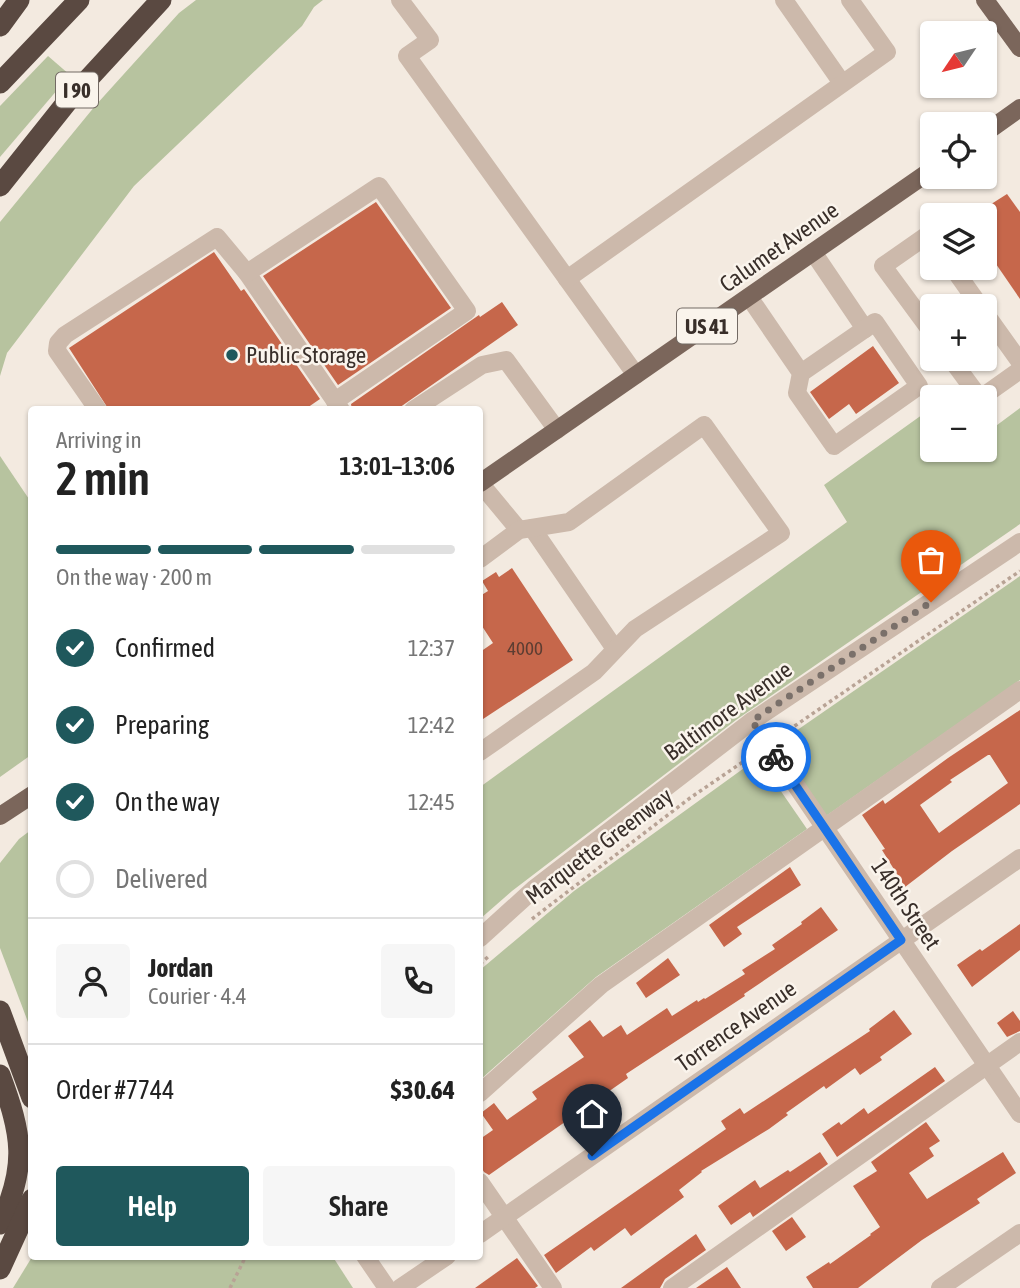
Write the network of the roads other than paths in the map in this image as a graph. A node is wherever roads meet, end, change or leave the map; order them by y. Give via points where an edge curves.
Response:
1 (19, 0) edge
2 (79, 0) edge
3 (161, 0) edge
4 (400, 0) edge
5 (784, 0) edge
6 (850, 0) edge
7 (985, 0) edge
8 (0, 26) edge
9 (1020, 48) edge
10 (0, 83) edge
11 (842, 83) junction
12 (1020, 108) edge
13 (997, 124) edge
14 (920, 178) edge
15 (0, 186) edge
16 (920, 240) edge
17 (813, 253) junction
18 (247, 273) junction
19 (567, 279) junction
20 (750, 297) junction
21 (920, 316) edge
22 (864, 329) junction
23 (997, 330) edge
24 (1020, 362) edge
25 (1020, 370) edge
26 (960, 371) edge
27 (801, 373) junction
28 (636, 375) junction
29 (972, 385) edge
30 (997, 386) edge
31 (338, 405) edge
32 (94, 406) edge
33 (419, 406) edge
34 (557, 430) junction
35 (483, 481) edge
36 (483, 486) edge
37 (525, 529) junction
38 (1020, 542) edge
39 (483, 557) edge
40 (615, 649) junction
41 (1020, 690) edge
42 (752, 721) junction
43 (483, 750) edge
44 (28, 797) edge
45 (0, 816) edge
46 (824, 827) junction
47 (1020, 858) edge
48 (483, 935) edge
49 (901, 940) junction
50 (0, 1011) edge
51 (1020, 1042) edge
52 (986, 1065) junction
53 (0, 1075) edge
54 (28, 1087) edge
55 (483, 1090) edge
56 (1020, 1114) edge
57 (483, 1186) edge
58 (28, 1208) edge
59 (504, 1217) junction
60 (0, 1224) edge
61 (483, 1232) edge
62 (1020, 1233) edge
63 (368, 1260) edge
64 (441, 1260) edge
65 (0, 1269) edge
66 (387, 1288) edge
67 (400, 1288) edge
68 (553, 1288) edge
69 (672, 1288) edge
70 (940, 1288) edge

1 - 8 highway
2 - 10 highway
3 - 15 highway, I 90 via 67,102
4 - 19 street via 430,40 407,56
5 - 11 street
6 - 11 street via 887,52
7 - 9 main road
11 - 19 street
12 - 13 main road
14 - 17 main road, Calumet Avenue / US 41
16 - 21 street via 883,266
17 - 20 main road, Calumet Avenue / US 41
17 - 22 street
18 - 31 street
18 - 31 street via 379,186 467,311
18 - 32 street via 217,237 65,335 57,351
19 - 28 street
20 - 27 street
20 - 28 main road, Calumet Avenue / US 41
22 - 27 street
22 - 27 street via 875,322 919,386 834,446 797,393
23 - 24 street
25 - 30 street
26 - 29 street
28 - 34 main road, Calumet Avenue / US 41
33 - 34 street via 482,365 506,359
34 - 35 main road, Calumet Avenue / US 41
36 - 37 street
37 - 39 street
37 - 40 street
37 - 40 street via 569,522 704,425 781,533 635,629
38 - 42 street, Baltimore Avenue
40 - 43 street via 594,672
41 - 46 street
42 - 46 street, 140th Street
42 - 48 street, Baltimore Avenue via 534,889
44 - 45 main road
46 - 49 street, 140th Street
46 - 55 street via 601,985
47 - 49 street, Torrence Avenue
49 - 52 street, 140th Street
49 - 59 street, Torrence Avenue
50 - 54 highway
51 - 52 street
52 - 56 street, 140th Street
52 - 69 street
53 - 60 highway via 18,1131 20,1162
57 - 59 street
58 - 65 highway
59 - 61 street, Torrence Avenue
59 - 68 street
62 - 70 street
63 - 66 street
64 - 67 street

